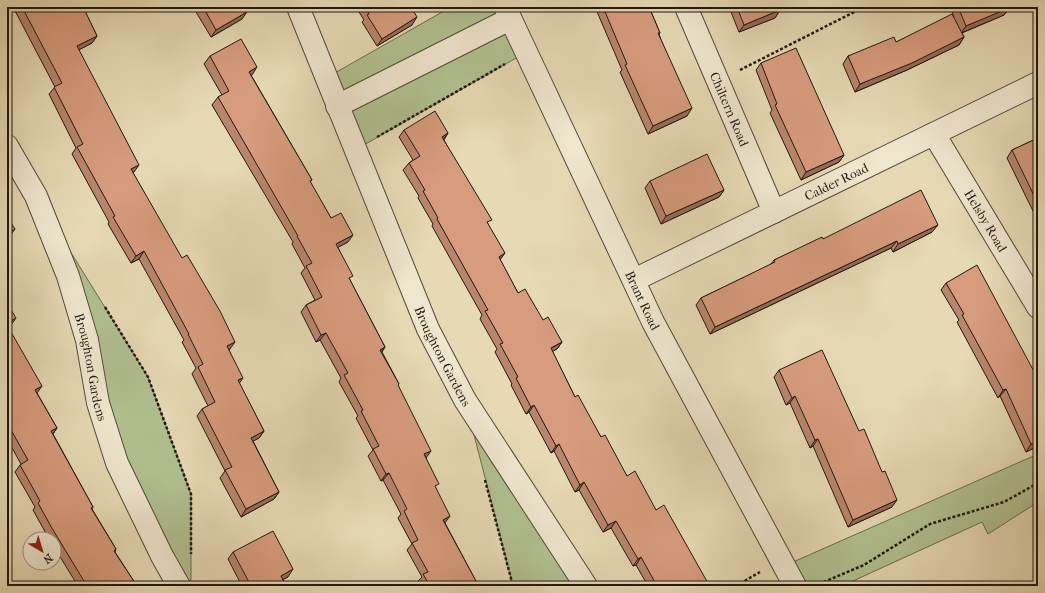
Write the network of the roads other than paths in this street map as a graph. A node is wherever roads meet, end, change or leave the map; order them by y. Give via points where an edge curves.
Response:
1 (298, 7) edge
2 (686, 7) edge
3 (503, 14) edge
4 (1038, 83) edge
5 (337, 106) junction
6 (934, 134) junction
7 (7, 146) edge
8 (774, 212) junction
9 (617, 245) junction
10 (634, 280) junction
11 (1038, 307) edge
12 (179, 586) edge
13 (586, 586) edge
14 (795, 586) edge

1 - 5 street, Broughton Gardens
2 - 8 street, Chiltern Road
3 - 5 street
3 - 9 street, Brant Road
3 - 9 street via 518,57 587,209
4 - 6 street, Calder Road
5 - 13 street, Broughton Gardens via 428,329 465,400
6 - 8 street, Calder Road
6 - 11 street, Helsby Road
7 - 12 street, Broughton Gardens via 36,196 68,276 87,340 98,403 117,463
8 - 10 street, Calder Road
9 - 10 street, Brant Road
10 - 14 street, Brant Road via 657,329

